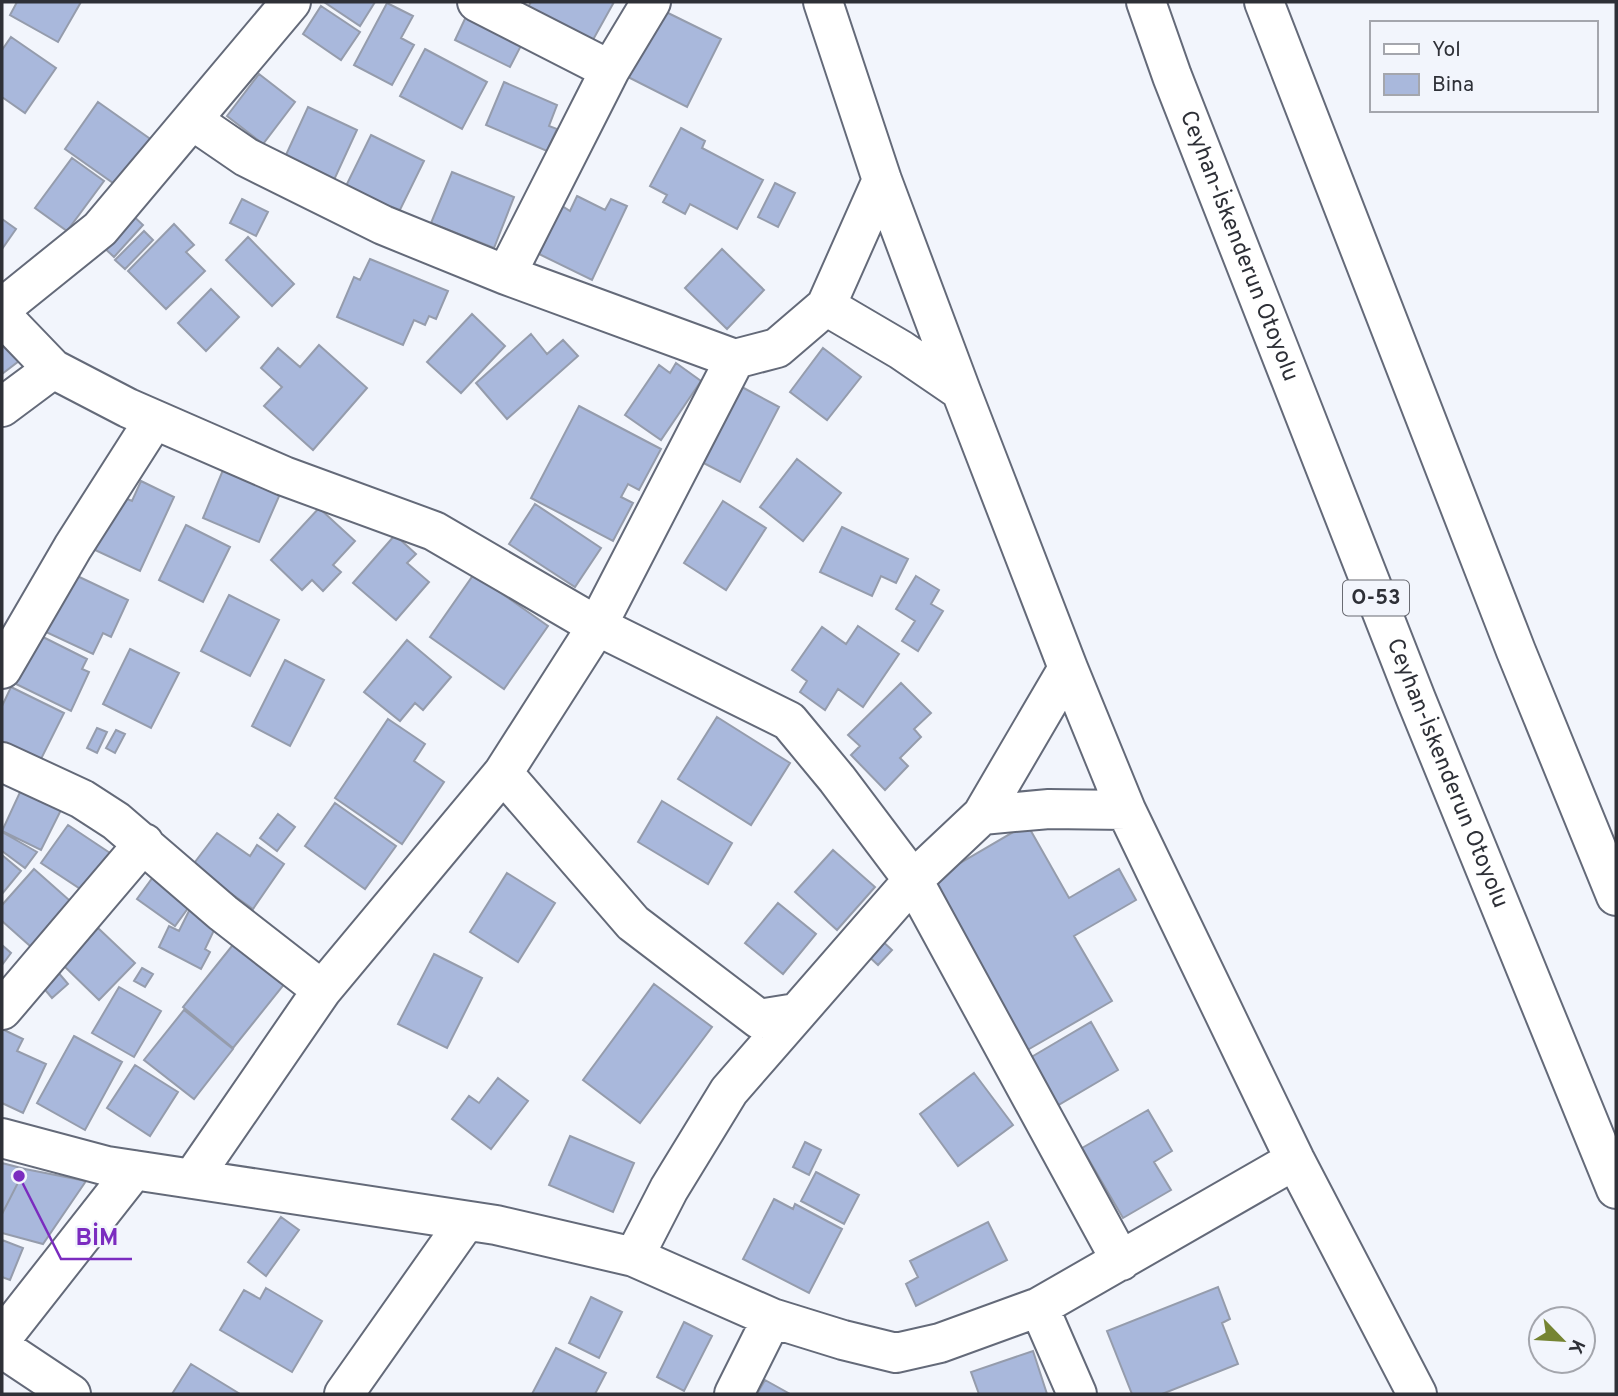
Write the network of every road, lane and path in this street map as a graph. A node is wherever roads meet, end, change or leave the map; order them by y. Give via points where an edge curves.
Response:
1 (291, 2) edge
2 (477, 2) edge
3 (651, 2) edge
4 (823, 2) edge
5 (1146, 2) edge
6 (1264, 2) edge
7 (610, 70) junction
8 (192, 120) junction
9 (882, 180) junction
10 (506, 275) junction
11 (826, 306) junction
12 (2, 308) edge
13 (2, 316) edge
14 (734, 359) junction
15 (53, 369) junction
16 (961, 391) junction
17 (2, 407) edge
18 (154, 420) junction
19 (597, 626) junction
20 (1068, 668) junction
21 (2, 669) edge
22 (2, 762) edge
23 (503, 773) junction
24 (1126, 810) junction
25 (982, 815) junction
26 (144, 844) junction
27 (913, 880) junction
28 (1616, 896) edge
29 (322, 990) junction
30 (2, 1010) edge
31 (796, 1013) junction
32 (2, 1138) edge
33 (1295, 1160) junction
34 (134, 1170) junction
35 (192, 1179) junction
36 (1616, 1189) edge
37 (466, 1221) junction
38 (634, 1257) junction
39 (1121, 1261) junction
40 (1039, 1307) junction
41 (772, 1318) junction
42 (2, 1338) edge
43 (2, 1348) edge
44 (71, 1394) edge
45 (344, 1394) edge
46 (734, 1394) edge
47 (1077, 1394) edge
48 (1417, 1394) edge

1 - 8 main road
2 - 7 main road
3 - 7 main road
4 - 9 main road
5 - 36 main road, Ceyhan-İskenderun Otoyolu / O-53 via 1416,699
6 - 28 main road via 1516,652
7 - 10 main road
8 - 10 main road via 246,157 371,219
8 - 12 main road via 100,229
9 - 11 main road
9 - 16 main road
10 - 14 main road
11 - 14 main road via 777,348
11 - 16 main road
13 - 15 main road
14 - 19 main road
15 - 17 main road
15 - 18 main road
16 - 20 main road
18 - 19 main road via 284,477 434,531
18 - 21 main road
19 - 23 main road
19 - 27 main road via 789,721
20 - 24 main road
20 - 25 main road
22 - 26 main road via 82,799
23 - 29 main road
23 - 31 main road via 633,923 759,1019
24 - 25 main road via 1049,809
24 - 33 main road
25 - 27 main road
26 - 29 main road
26 - 30 main road
27 - 31 main road
27 - 39 main road
29 - 35 main road
31 - 38 main road via 729,1091
32 - 34 main road
33 - 39 main road
33 - 48 main road
34 - 35 main road
34 - 42 main road
35 - 37 main road
37 - 38 main road
37 - 45 main road
38 - 41 main road
39 - 40 main road
40 - 41 main road via 940,1343 896,1353
40 - 47 main road
41 - 46 main road
43 - 44 main road

